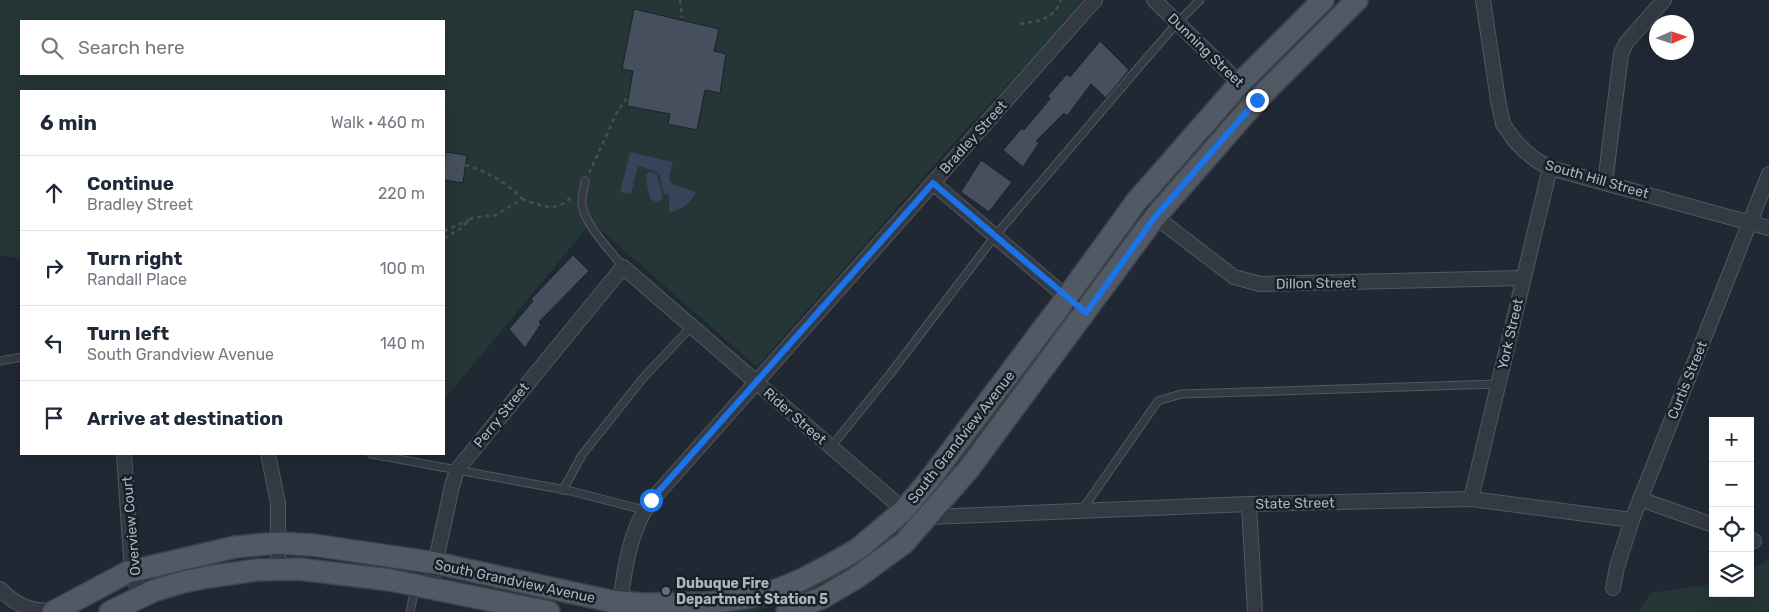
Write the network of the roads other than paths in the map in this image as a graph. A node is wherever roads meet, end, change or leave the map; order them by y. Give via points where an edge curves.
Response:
1 (1095, 0) edge
2 (1154, 0) edge
3 (1200, 0) edge
4 (1323, 0) edge
5 (1357, 0) edge
6 (1482, 0) edge
7 (1664, 0) edge
8 (1178, 22) junction
9 (1240, 83) junction
10 (1257, 100) junction
11 (1550, 168) junction
12 (1769, 174) edge
13 (585, 181) road end
14 (933, 183) junction
15 (1605, 183) junction
16 (1136, 202) junction
17 (1155, 217) junction
18 (1750, 222) junction
19 (1769, 228) edge
20 (995, 236) junction
21 (623, 267) junction
22 (1523, 278) junction
23 (1067, 297) junction
24 (1086, 313) junction
25 (692, 326) junction
26 (20, 357) edge
27 (0, 361) edge
28 (757, 382) junction
29 (1498, 384) junction
30 (831, 447) junction
31 (124, 455) edge
32 (268, 455) edge
33 (376, 455) edge
34 (457, 470) junction
35 (562, 490) junction
36 (1471, 499) junction
37 (1640, 499) junction
38 (1249, 504) junction
39 (644, 510) junction
40 (904, 510) junction
41 (1082, 510) junction
42 (957, 515) joint
43 (928, 517) junction
44 (1632, 520) junction
45 (1709, 525) edge
46 (278, 544) junction
47 (436, 563) junction
48 (278, 569) junction
49 (132, 572) junction
50 (496, 577) junction
51 (423, 587) junction
52 (1612, 588) dead end
53 (0, 589) edge
54 (141, 598) junction
55 (489, 606) edge
56 (619, 607) edge
57 (811, 608) edge
58 (46, 611) edge
59 (110, 612) edge
60 (410, 612) edge
61 (549, 612) edge
62 (787, 612) edge
63 (1255, 612) edge

1 - 14 street, Bradley Street
2 - 8 street, Dunning Street
3 - 8 lane
4 - 9 main road, South Grandview Avenue
5 - 10 main road, South Grandview Avenue
6 - 11 street, South Hill Street via 1503,124 1526,152
7 - 15 street via 1626,43 1621,54
8 - 9 street, Dunning Street
8 - 20 lane
9 - 10 street, Dunning Street
9 - 16 main road, South Grandview Avenue
10 - 17 main road, South Grandview Avenue
11 - 15 street, South Hill Street
11 - 22 street, York Street
12 - 18 street, Curtis Street
13 - 21 lane via 582,203 585,214
14 - 20 street
14 - 28 street, Bradley Street
15 - 18 street, South Hill Street
16 - 17 street, Dillon Street
16 - 23 main road, South Grandview Avenue
17 - 22 street, Dillon Street via 1234,277 1260,284
17 - 24 main road, South Grandview Avenue
18 - 19 street, South Hill Street
18 - 37 street, Curtis Street
20 - 23 street
20 - 30 lane
21 - 25 street, Rider Street
21 - 34 street, Perry Street
22 - 29 street, York Street
23 - 24 street
23 - 40 main road, South Grandview Avenue
24 - 43 main road, South Grandview Avenue via 968,470
25 - 28 street, Rider Street
25 - 35 lane via 643,378 582,455
26 - 27 lane
28 - 30 street, Rider Street
28 - 39 street, Bradley Street
29 - 36 street, York Street
29 - 41 lane via 1181,394 1158,401
30 - 40 street, Rider Street
31 - 49 street, Overview Court
32 - 46 street via 278,503
33 - 34 lane
34 - 35 lane
34 - 47 street, Perry Street
35 - 39 lane
36 - 38 street, State Street
36 - 44 street, State Street
37 - 44 street, Curtis Street
37 - 45 street
38 - 41 street, State Street
38 - 63 street
39 - 56 street, Bradley Street via 635,530
40 - 43 street, Rider Street
40 - 56 main road, South Grandview Avenue via 858,549 776,590 708,603
41 - 42 street, State Street
42 - 43 street, Rider Street
43 - 57 main road, South Grandview Avenue via 904,543
44 - 52 street, Curtis Street
46 - 47 main road, South Grandview Avenue
46 - 48 street
46 - 49 main road, South Grandview Avenue via 234,547
47 - 50 main road, South Grandview Avenue
47 - 51 street, Perry Street
48 - 51 main road, South Grandview Avenue via 299,568
48 - 54 main road, South Grandview Avenue via 208,577 161,589
49 - 54 street, Overview Court
49 - 58 main road, South Grandview Avenue
50 - 55 street
50 - 56 main road, South Grandview Avenue
51 - 55 main road, South Grandview Avenue
51 - 60 lane
53 - 58 street via 24,607
54 - 59 main road, South Grandview Avenue
55 - 61 main road, South Grandview Avenue
57 - 62 main road, South Grandview Avenue

